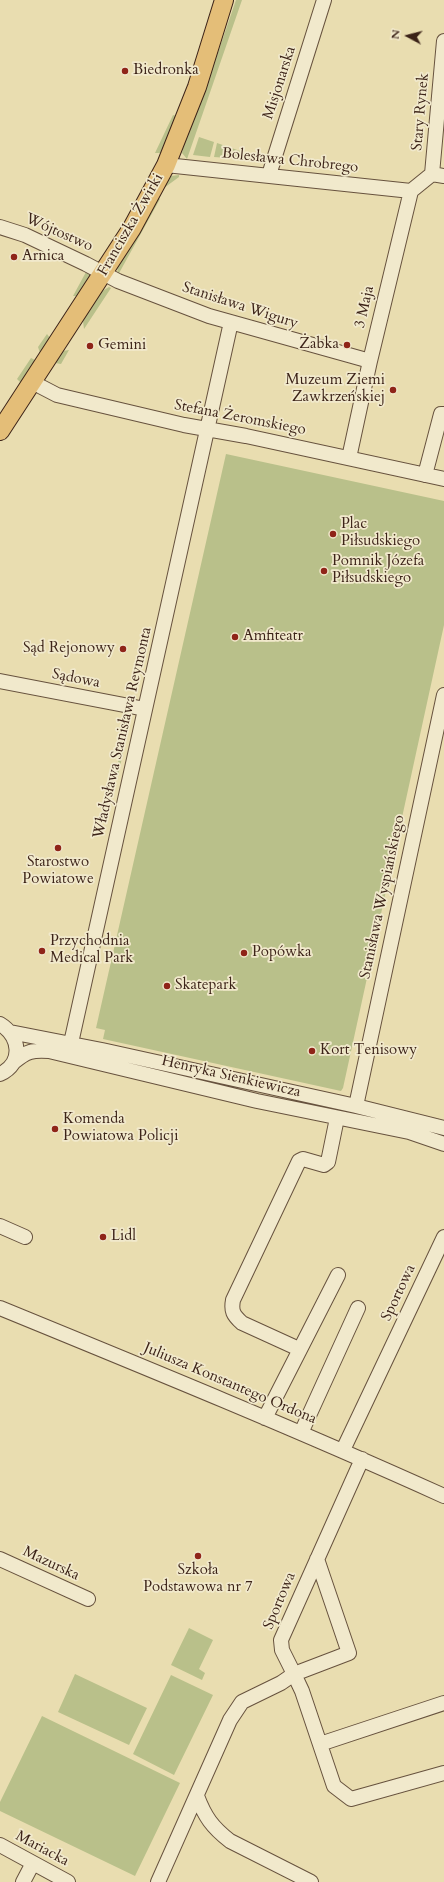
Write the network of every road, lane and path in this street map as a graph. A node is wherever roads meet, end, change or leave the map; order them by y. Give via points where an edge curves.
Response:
1 (224, 0) edge
2 (324, 0) edge
3 (444, 41) edge
4 (166, 165) junction
5 (269, 175) junction
6 (438, 175) edge
7 (411, 191) junction
8 (0, 227) edge
9 (103, 273) junction
10 (231, 322) junction
11 (370, 361) junction
12 (32, 382) junction
13 (444, 414) edge
14 (208, 430) junction
15 (0, 431) edge
16 (349, 458) junction
17 (424, 475) junction
18 (444, 479) edge
19 (0, 681) edge
20 (444, 695) edge
21 (145, 709) junction
22 (5, 1028) edge
23 (67, 1043) junction
24 (14, 1062) junction
25 (0, 1074) edge
26 (356, 1106) junction
27 (336, 1118) junction
28 (444, 1128) edge
29 (444, 1144) edge
30 (0, 1226) edge
31 (25, 1237) dead end
32 (444, 1237) edge
33 (338, 1275) dead end
34 (0, 1308) edge
35 (358, 1308) dead end
36 (299, 1349) junction
37 (265, 1418) junction
38 (301, 1433) junction
39 (343, 1450) junction
40 (362, 1459) junction
41 (444, 1496) edge
42 (0, 1559) edge
43 (317, 1559) junction
44 (88, 1599) dead end
45 (294, 1674) junction
46 (444, 1703) edge
47 (320, 1744) junction
48 (444, 1773) edge
49 (197, 1796) junction
50 (0, 1845) edge
51 (33, 1863) junction
52 (23, 1882) edge
53 (68, 1882) edge
54 (158, 1882) edge
55 (311, 1882) edge

1 - 4 main road, Franciszka Żwirki via 197,87
2 - 5 street, Misjonarska
3 - 6 street, Stary Rynek
4 - 5 street, Bolesława Chrobrego
4 - 9 main road, Franciszka Żwirki via 132,228
5 - 7 street, Bolesława Chrobrego
6 - 7 street
7 - 11 street, 3 Maja
8 - 9 street, Wójtostwo via 25,235
9 - 10 street, Stanisława Wigury via 118,281
9 - 12 main road, Franciszka Żwirki
10 - 11 street, Stanisława Wigury
10 - 14 street, Władysława Stanisława Reymonta
11 - 16 street, 3 Maja
12 - 14 street, Stefana Żeromskiego via 57,395
12 - 15 main road, Franciszka Żwirki
13 - 17 street via 441,414
14 - 16 street, Stefana Żeromskiego
14 - 21 street, Władysława Stanisława Reymonta
16 - 17 street, Stefana Żeromskiego
17 - 18 street, Stefana Żeromskiego
19 - 21 street, Sądowa
20 - 26 street, Stanisława Wyspiańskiego
21 - 23 street, Władysława Stanisława Reymonta
22 - 23 street, Henryka Sienkiewicza
22 - 24 street via 16,1042
23 - 26 street, Henryka Sienkiewicza
24 - 25 street, Henryka Sienkiewicza
24 - 27 street, Henryka Sienkiewicza via 24,1053 34,1050 49,1051
26 - 28 street, Henryka Sienkiewicza
27 - 29 street, Henryka Sienkiewicza via 408,1132
27 - 36 street via 328,1162 324,1165 303,1159 299,1161 233,1300 234,1316 242,1323
30 - 31 street
32 - 39 street, Sportowa
33 - 36 street
34 - 37 street, Juliusza Konstantego Ordona
35 - 38 street
36 - 37 street
37 - 38 street, Juliusza Konstantego Ordona
38 - 39 street, Juliusza Konstantego Ordona
39 - 40 street, Juliusza Konstantego Ordona
40 - 41 street, Juliusza Konstantego Ordona
40 - 43 street, Sportowa
42 - 44 street, Mazurska
43 - 45 street, Sportowa via 281,1640 282,1650
43 - 45 street via 349,1653
45 - 47 street, Sportowa
45 - 49 street via 242,1702 230,1720
46 - 47 street
47 - 48 street, Sportowa via 334,1786 350,1799
49 - 54 street
49 - 55 street via 204,1814 230,1841
50 - 51 street, Mariacka
51 - 52 street
51 - 53 street, Mariacka

